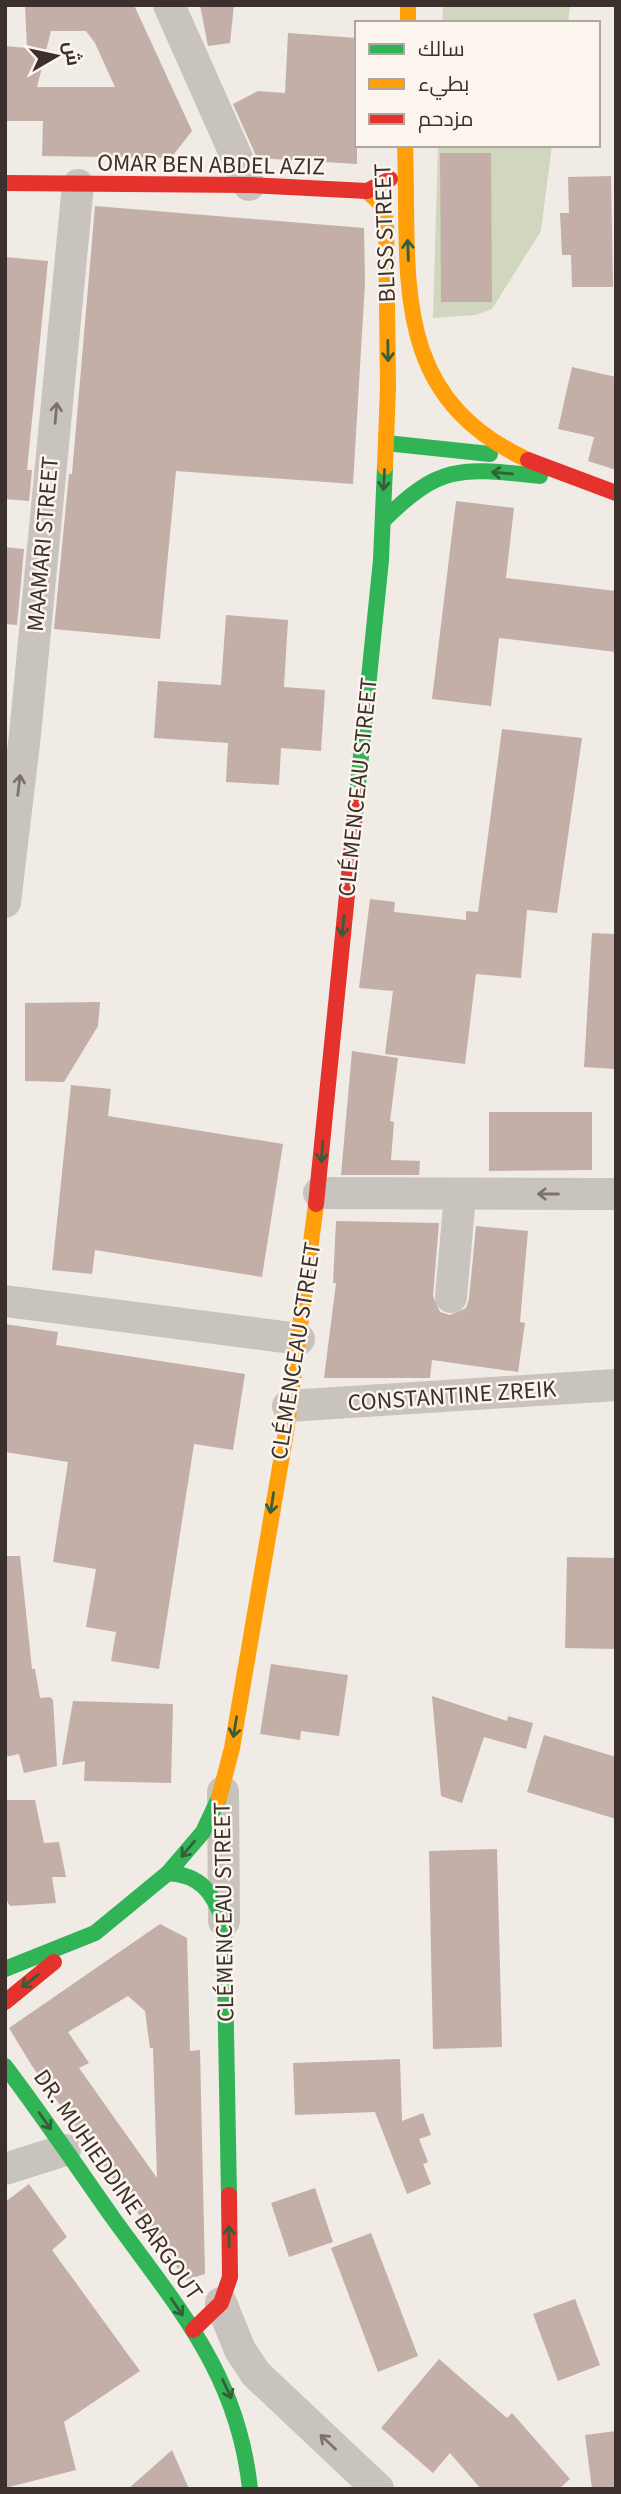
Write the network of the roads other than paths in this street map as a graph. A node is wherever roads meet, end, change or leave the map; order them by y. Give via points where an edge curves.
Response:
1 (162, 5) edge
2 (169, 5) edge
3 (405, 153) edge
4 (5, 183) edge
5 (78, 185) junction
6 (244, 185) junction
7 (367, 191) junction
8 (408, 381) junction
9 (386, 443) junction
10 (516, 456) junction
11 (570, 478) junction
12 (616, 493) edge
13 (383, 521) junction
14 (15, 734) edge
15 (5, 902) edge
16 (319, 1193) junction
17 (616, 1194) edge
18 (460, 1195) junction
19 (452, 1297) dead end
20 (5, 1301) edge
21 (5, 1316) edge
22 (298, 1347) junction
23 (616, 1385) edge
24 (288, 1406) junction
25 (223, 1790) junction
26 (168, 1873) junction
27 (224, 1921) junction
28 (95, 1933) junction
29 (26, 1941) dead end
30 (70, 1943) junction
31 (5, 1969) edge
32 (5, 2002) edge
33 (5, 2066) edge
34 (65, 2150) junction
35 (5, 2169) edge
36 (221, 2303) junction
37 (192, 2330) junction
38 (250, 2489) edge
39 (378, 2489) edge

1 - 6 street
2 - 6 street
3 - 7 street via 389,180
8 -> 3 street, BLISS STREET via 416,346
4 - 5 street, OMAR BEN ABDEL AZIZ
5 - 6 street, OMAR BEN ABDEL AZIZ
14 -> 5 street, MAAMARI STREET
6 - 7 street, OMAR BEN ABDEL AZIZ
7 -> 8 street, CLÉMENCEAU STREET via 380,203 386,219
8 - 9 street, CLÉMENCEAU STREET
8 - 10 street via 447,401 469,424
9 - 10 street
9 -> 13 street, CLÉMENCEAU STREET
10 - 11 street
11 - 12 street
11 -> 13 street via 455,471 421,484
13 -> 16 street, CLÉMENCEAU STREET
15 -> 14 street, MAAMARI STREET
16 - 18 street
16 - 22 street, CLÉMENCEAU STREET
17 -> 18 street
18 - 19 street
20 - 22 street
21 - 22 street
22 - 24 street, CLÉMENCEAU STREET
23 - 24 street, CONSTANTINE ZREIK
24 -> 25 street, CLÉMENCEAU STREET
25 -> 26 street via 202,1832
25 - 27 street, CLÉMENCEAU STREET
26 - 27 street via 197,1877 214,1898
26 - 28 street
36 -> 27 street, CLÉMENCEAU STREET via 230,2277
28 - 30 street
28 -> 32 street
29 - 30 street
30 - 31 street
33 -> 34 street, DR. MUHIEDDINE BARGOUT
34 - 35 street
34 -> 37 street, DR. MUHIEDDINE BARGOUT
36 - 37 street
39 -> 36 street via 256,2374 240,2350
37 -> 38 street via 238,2413 247,2445

